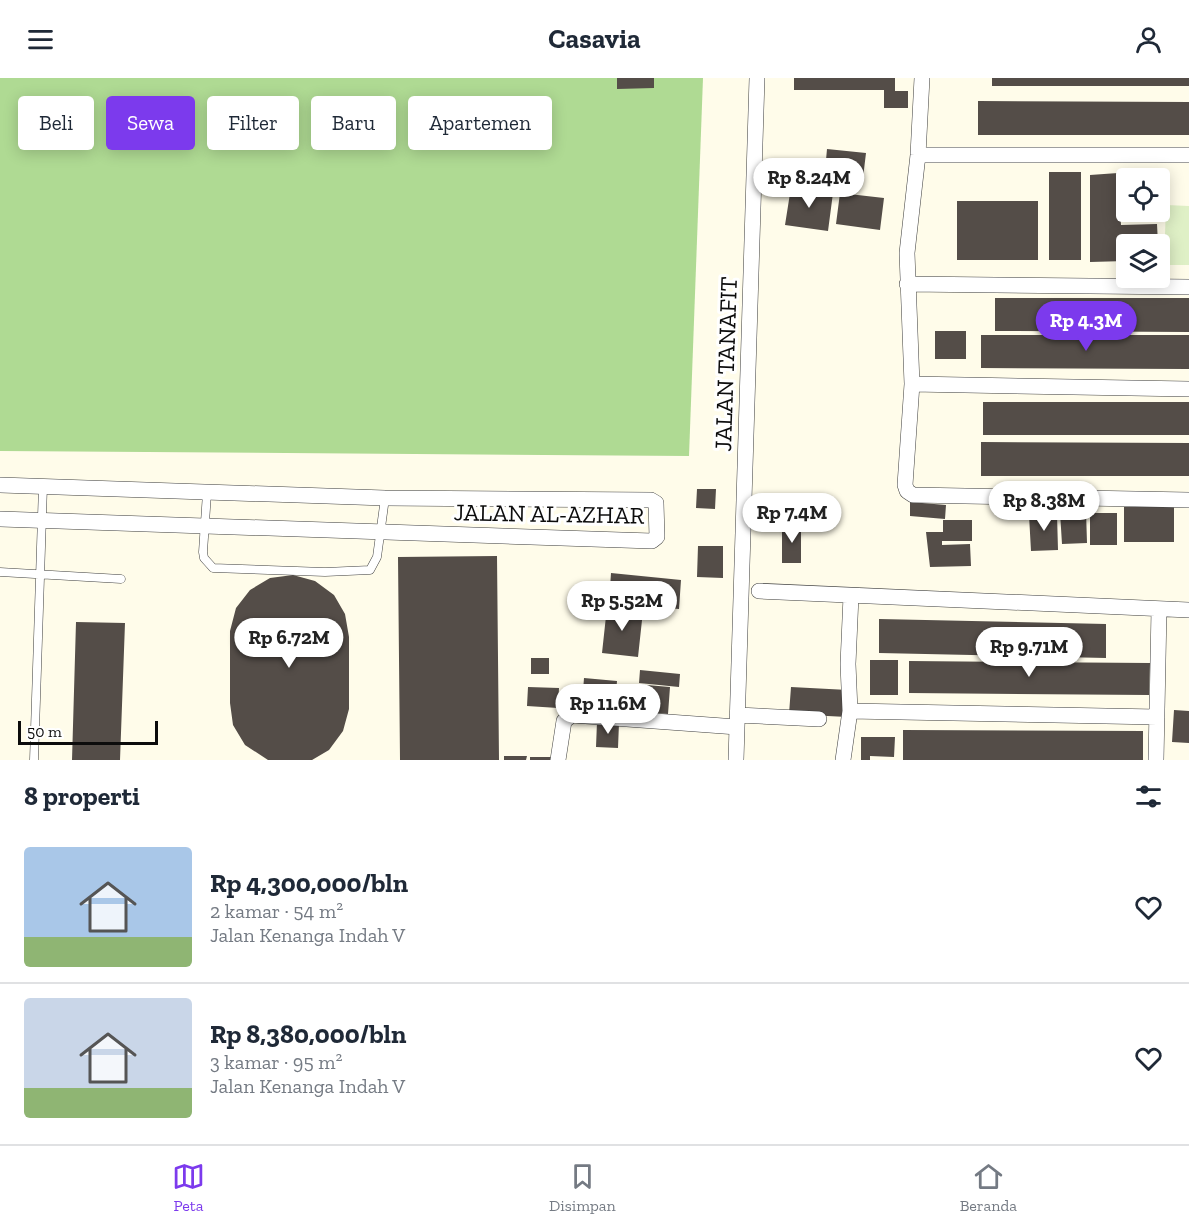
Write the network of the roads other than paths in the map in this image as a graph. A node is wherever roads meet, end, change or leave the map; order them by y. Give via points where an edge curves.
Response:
1 (757, 78) edge
2 (922, 78) edge
3 (918, 155) junction
4 (1189, 155) edge
5 (907, 284) junction
6 (1189, 286) edge
7 (912, 384) junction
8 (1189, 389) edge
9 (0, 485) edge
10 (43, 486) junction
11 (207, 493) junction
12 (385, 498) junction
13 (1189, 500) edge
14 (0, 519) edge
15 (43, 521) junction
16 (205, 527) junction
17 (382, 532) junction
18 (0, 572) edge
19 (39, 573) junction
20 (121, 579) dead end
21 (759, 591) dead end
22 (851, 596) junction
23 (1159, 610) junction
24 (1189, 610) edge
25 (850, 711) junction
26 (1156, 717) junction
27 (819, 719) dead end
28 (737, 721) junction
29 (34, 760) edge
30 (558, 760) edge
31 (736, 760) edge
32 (843, 760) edge
33 (1156, 760) edge

1 - 28 street, JALAN TANAFIT
2 - 3 street
3 - 4 street
3 - 5 street
5 - 6 street
5 - 7 street
7 - 8 street
7 - 13 street via 905,485 913,495
9 - 10 street, JALAN AL-AZHAR
10 - 11 street, JALAN AL-AZHAR
10 - 15 lane
11 - 12 street, JALAN AL-AZHAR
11 - 16 lane
12 - 17 lane
12 - 17 street, JALAN AL-AZHAR via 651,500 656,503 657,537 652,541
14 - 15 street, JALAN AL-AZHAR
15 - 16 street, JALAN AL-AZHAR
15 - 19 lane
16 - 17 street, JALAN AL-AZHAR
16 - 17 lane via 204,558 213,568 314,572 370,570
18 - 19 lane
19 - 20 lane
19 - 29 lane
21 - 22 street
22 - 23 street
22 - 25 street
23 - 24 street
23 - 26 street
25 - 26 street
25 - 32 street
26 - 33 street
27 - 28 street
28 - 30 street via 572,715 564,721
28 - 31 street, JALAN TANAFIT

